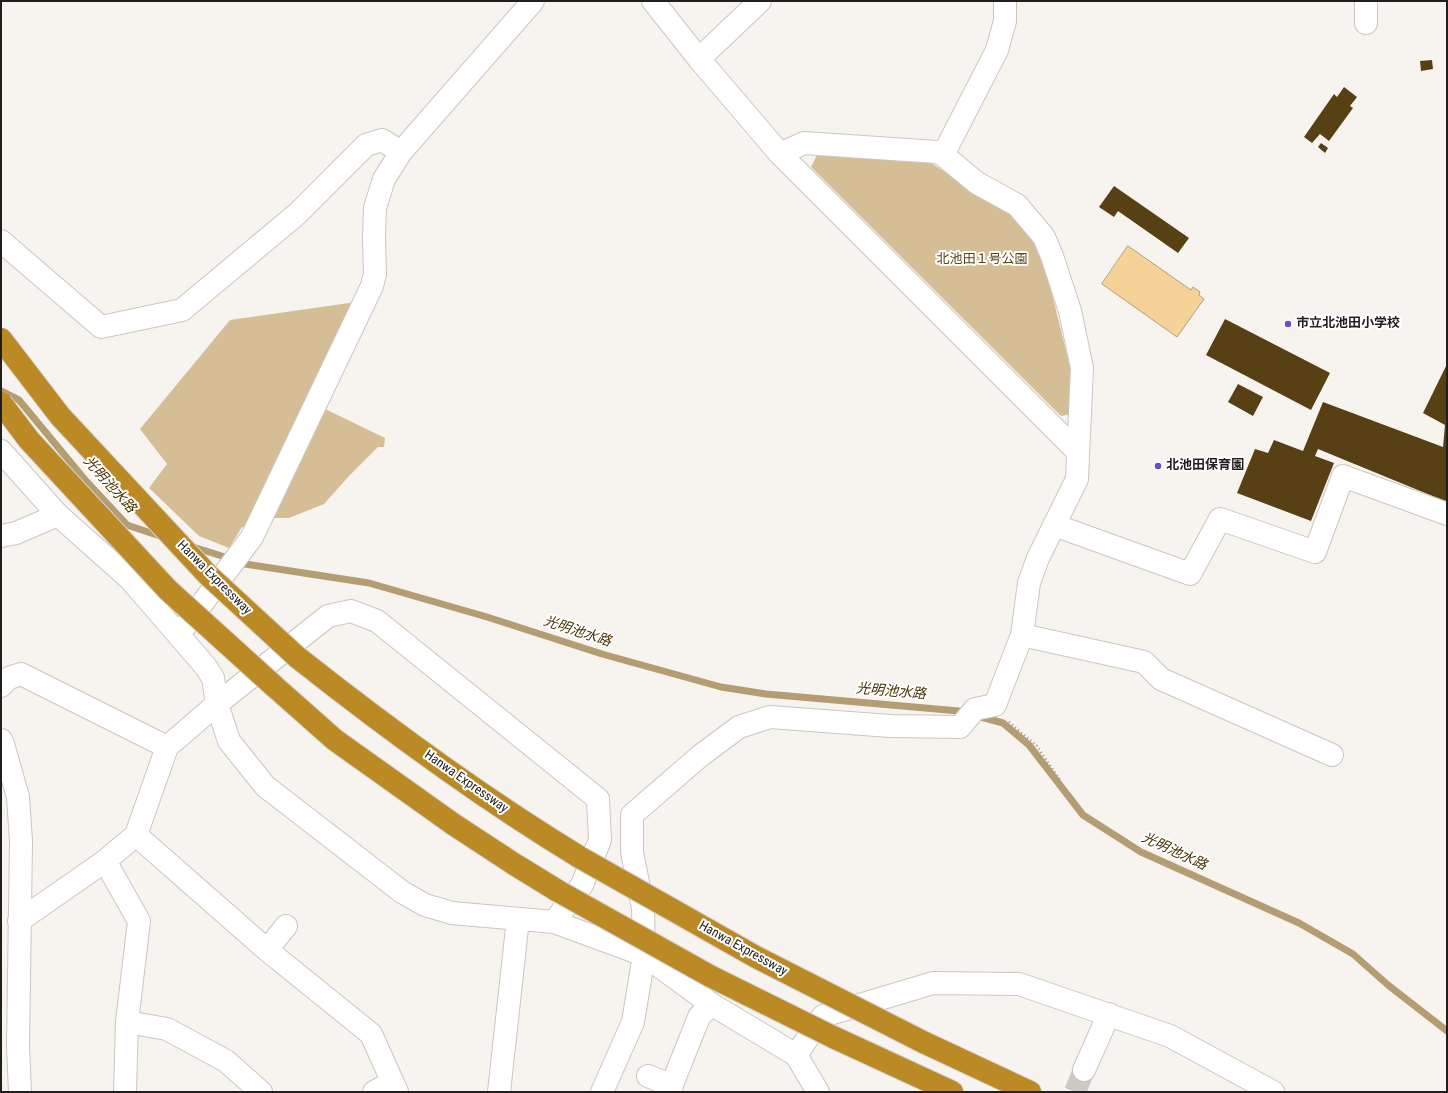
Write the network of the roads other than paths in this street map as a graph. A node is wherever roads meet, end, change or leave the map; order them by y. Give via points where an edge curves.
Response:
1 (533, 1) edge
2 (652, 1) edge
3 (760, 1) edge
4 (1005, 1) edge
5 (1366, 1) edge
6 (1366, 23) dead end
7 (699, 60) junction
8 (401, 152) junction
9 (780, 154) junction
10 (943, 155) junction
11 (1, 241) edge
12 (1, 339) edge
13 (1, 403) edge
14 (1, 451) edge
15 (1078, 452) junction
16 (1447, 514) edge
17 (58, 515) junction
18 (1054, 525) junction
19 (1, 536) edge
20 (179, 635) junction
21 (1022, 635) junction
22 (1, 686) edge
23 (217, 704) junction
24 (1, 740) edge
25 (167, 747) junction
26 (1332, 755) dead end
27 (136, 835) junction
28 (105, 861) junction
29 (518, 919) junction
30 (19, 921) junction
31 (554, 922) junction
32 (286, 926) dead end
33 (268, 950) junction
34 (644, 955) junction
35 (711, 1004) junction
36 (1109, 1014) junction
37 (127, 1022) junction
38 (796, 1055) junction
39 (1084, 1070) tunnel mouth
40 (648, 1076) dead end
41 (388, 1089) edge
42 (671, 1089) edge
43 (20, 1092) edge
44 (125, 1092) edge
45 (261, 1092) edge
46 (500, 1092) edge
47 (602, 1092) edge
48 (818, 1092) edge
49 (952, 1092) edge
50 (1030, 1092) edge
51 (1273, 1092) edge

1 - 8 street
2 - 7 street
3 - 7 street
4 - 10 street via 1005,21 997,50
5 - 6 street
7 - 9 street
8 - 11 street via 382,140 366,145 297,214 182,310 101,327
8 - 20 street via 384,179 375,208 375,274 372,286 252,537
9 - 10 street via 804,143 937,152
9 - 15 street
10 - 15 street via 977,183 1017,205 1044,237 1070,312 1082,368
12 - 50 highway, Hanwa Expressway, bridge via 60,416 208,574 297,657 358,705 535,830 582,858 756,957 923,1042
13 - 49 highway, bridge via 28,440 168,590 335,740 453,824 558,891 710,976
14 - 17 street
15 - 18 street via 1077,479
16 - 18 street via 1343,476 1315,552 1220,519 1190,574
17 - 19 street via 16,533
17 - 20 street via 130,579
18 - 21 street via 1029,583
20 - 23 street via 213,678
21 - 26 street via 1144,662 1161,679
21 - 34 street via 985,707 960,727 890,726 770,717 739,727 700,756 632,815 632,852 643,908
22 - 25 street via 9,678 21,674
23 - 25 street
23 - 29 street via 229,741 266,786 402,892 425,905 452,912
23 - 31 street via 328,616 351,611 377,621 598,799 600,840 582,885
24 - 30 street via 18,797 21,841
25 - 27 street
27 - 28 street
27 - 33 street
28 - 30 street
28 - 37 street via 139,921
29 - 31 street
29 - 46 street
30 - 43 street
31 - 34 street
32 - 33 street
33 - 41 street via 371,1034
34 - 35 street
34 - 47 street via 633,1022
35 - 38 street
35 - 42 street via 699,1017
36 - 38 street via 1019,984 933,982 824,1016
36 - 39 street
36 - 51 street via 1170,1036
37 - 44 street
37 - 45 street via 167,1029 226,1061
38 - 48 street
40 - 42 street

